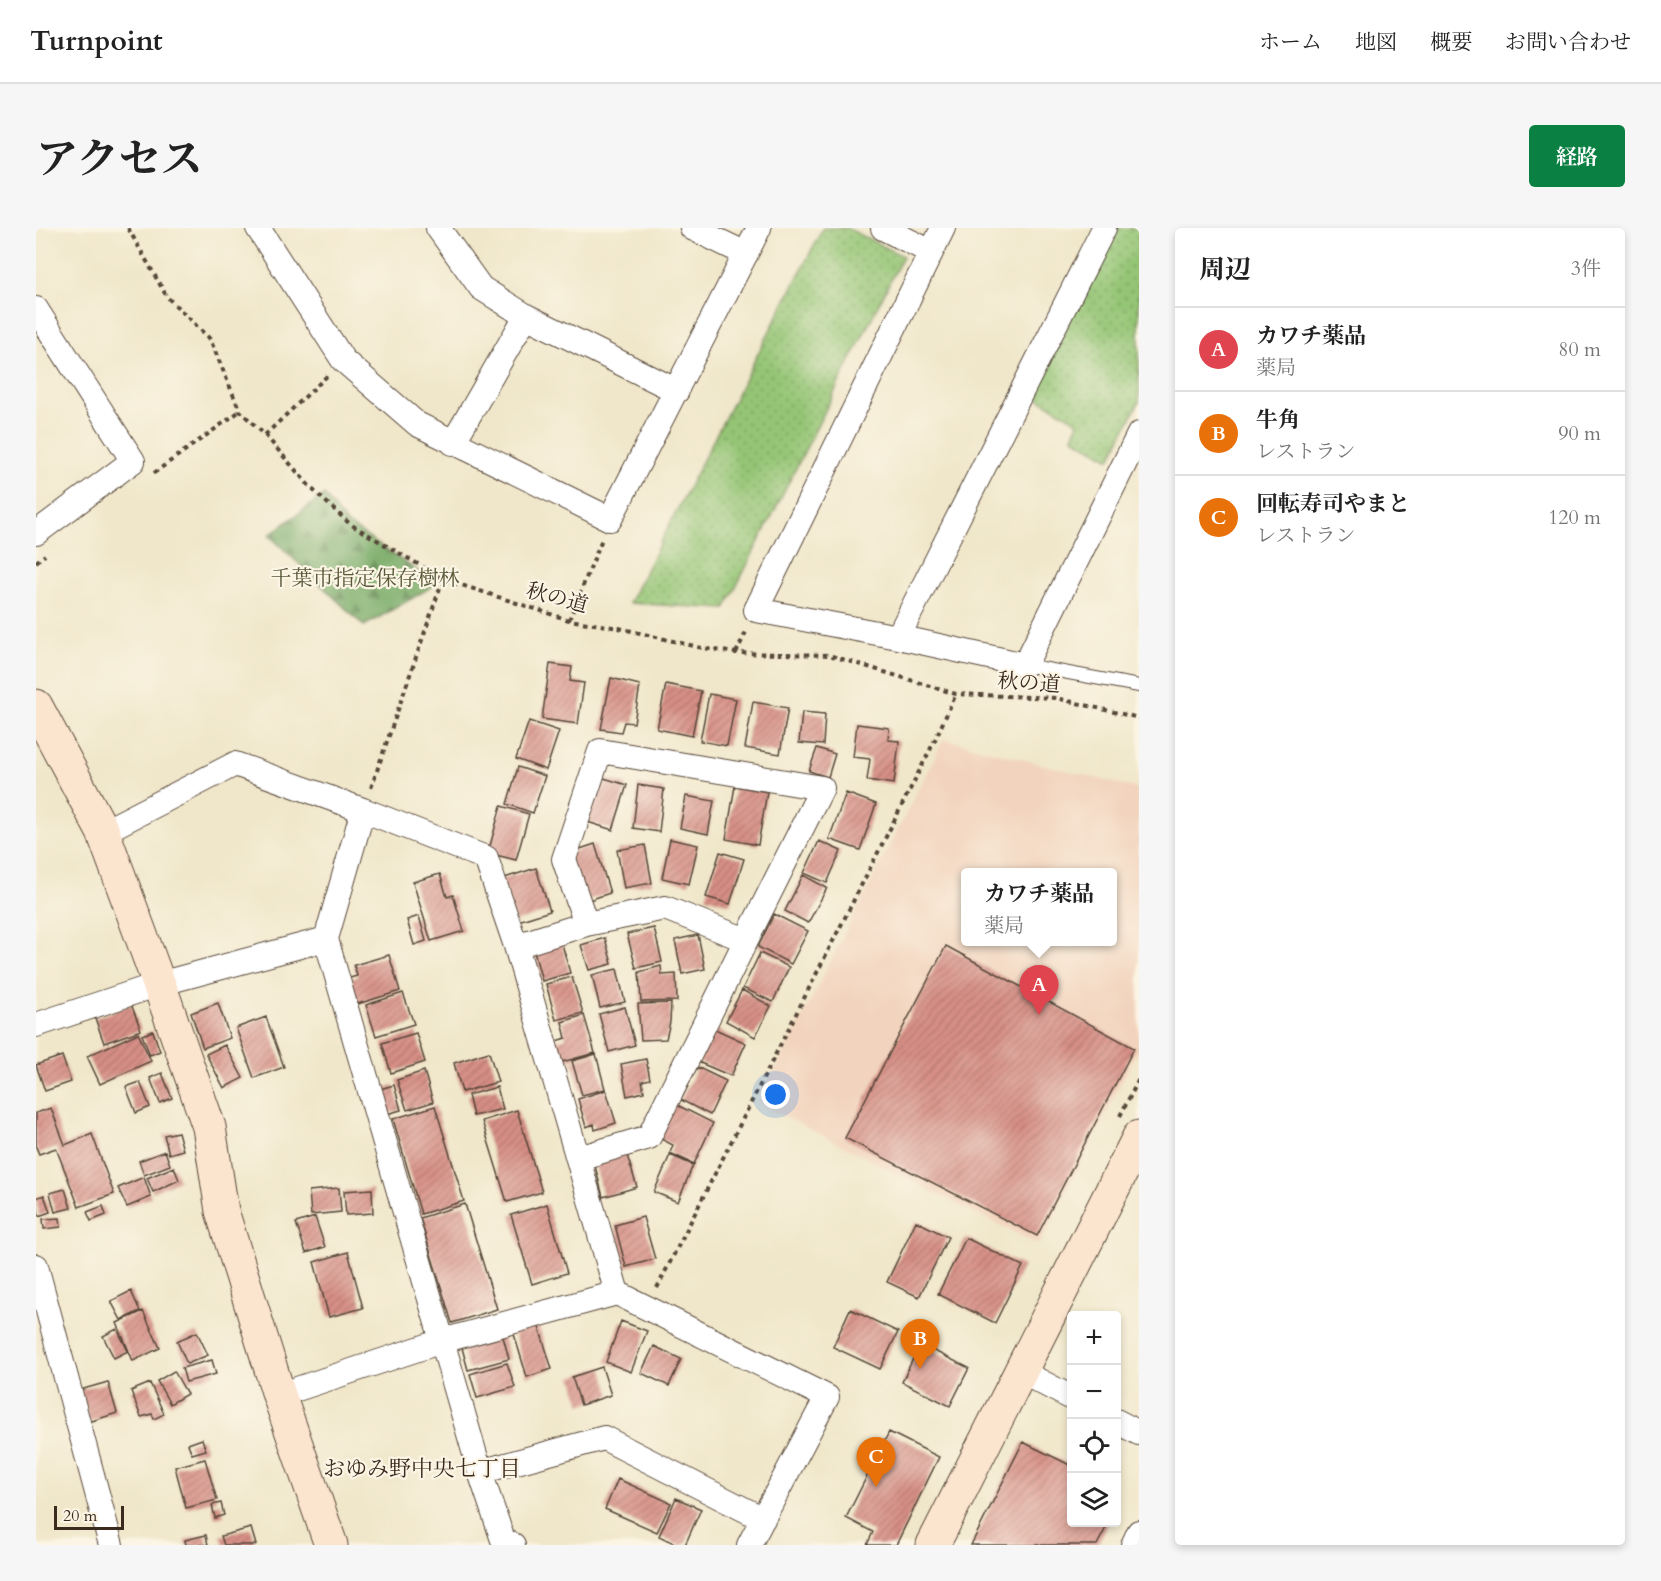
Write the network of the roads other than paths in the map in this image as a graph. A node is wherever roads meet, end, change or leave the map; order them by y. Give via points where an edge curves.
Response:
1 (258, 228) edge
2 (438, 228) edge
3 (692, 228) edge
4 (759, 228) edge
5 (884, 228) edge
6 (944, 228) edge
7 (1104, 228) edge
8 (931, 252) junction
9 (746, 254) junction
10 (36, 309) edge
11 (526, 316) junction
12 (677, 391) junction
13 (1139, 434) edge
14 (453, 443) junction
15 (36, 533) edge
16 (898, 637) junction
17 (1025, 665) junction
18 (1139, 686) edge
19 (36, 706) edge
20 (363, 810) junction
21 (103, 832) junction
22 (586, 924) junction
23 (326, 939) junction
24 (746, 940) junction
25 (516, 946) junction
26 (159, 984) junction
27 (36, 1025) edge
28 (1139, 1137) edge
29 (579, 1158) junction
30 (36, 1266) edge
31 (617, 1293) junction
32 (442, 1341) junction
33 (1020, 1371) junction
34 (279, 1395) junction
35 (1067, 1396) edge
36 (1121, 1424) edge
37 (1139, 1433) edge
38 (480, 1472) junction
39 (763, 1519) junction
40 (1139, 1532) edge
41 (111, 1545) edge
42 (331, 1545) edge
43 (513, 1545) edge
44 (749, 1545) edge
45 (933, 1545) edge
46 (1133, 1545) edge

1 - 14 street via 343,360 417,424
2 - 11 street via 481,288
3 - 9 street
4 - 9 street
5 - 8 street
6 - 8 street
7 - 16 street
8 - 16 street via 756,610
9 - 12 street
10 - 15 street via 133,461
11 - 12 street
11 - 14 street
12 - 14 street via 610,519
13 - 17 street
16 - 17 street
17 - 18 lane
19 - 21 street
20 - 21 street via 235,764
20 - 23 street
20 - 25 street via 486,858
21 - 26 street
22 - 24 street via 664,908
22 - 24 street via 564,859 600,751 822,788
22 - 25 street
23 - 26 street
23 - 32 street
24 - 29 street via 649,1137
25 - 29 street
26 - 27 street
26 - 34 street via 209,1128 222,1211
28 - 33 street
29 - 31 street
30 - 41 street
31 - 32 street
31 - 39 street via 827,1397
32 - 34 street
32 - 38 street
33 - 35 street
33 - 45 street
34 - 42 street
36 - 37 street
38 - 39 street via 604,1438
38 - 43 street via 503,1540
39 - 44 street
40 - 46 street

